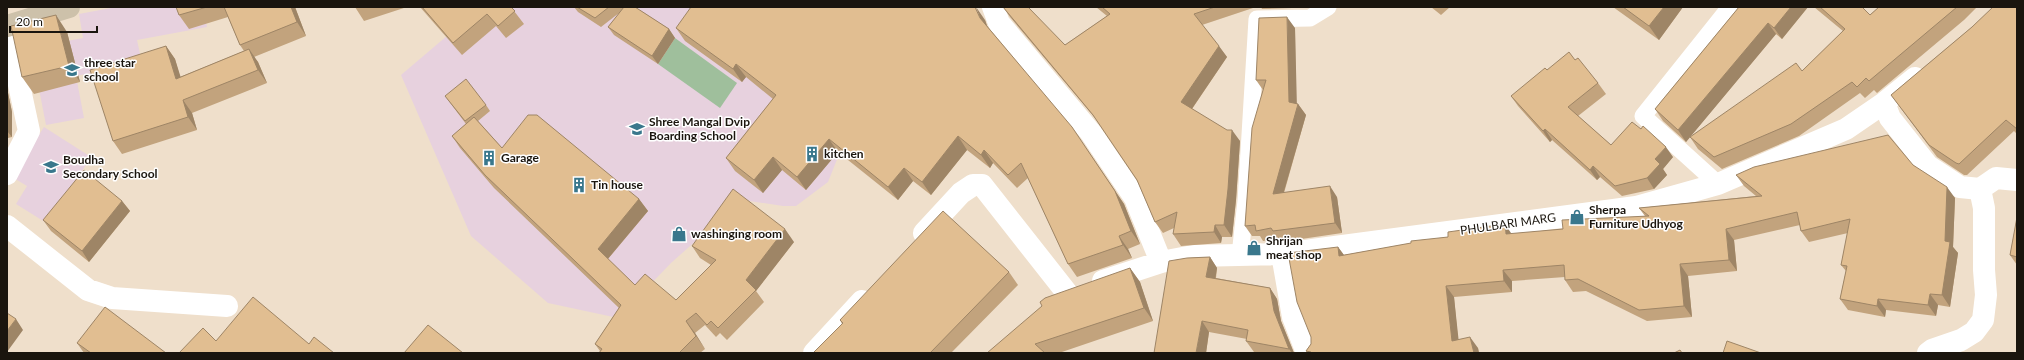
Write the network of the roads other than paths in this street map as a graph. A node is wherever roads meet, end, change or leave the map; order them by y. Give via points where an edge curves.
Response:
1 (69, 7) edge
2 (993, 7) edge
3 (1328, 7) edge
4 (1730, 7) edge
5 (7, 27) edge
6 (1931, 64) edge
7 (1884, 103) junction
8 (7, 174) edge
9 (2017, 180) edge
10 (1718, 184) junction
11 (1980, 189) junction
12 (7, 226) edge
13 (909, 250) edge
14 (1282, 254) junction
15 (1240, 255) junction
16 (1161, 262) junction
17 (878, 284) edge
18 (227, 306) dead end
19 (814, 353) edge
20 (1307, 353) edge
21 (1928, 353) edge

1 - 5 main road
2 - 16 street via 999,23 1091,133 1135,198
3 - 15 lane via 1310,18 1257,19 1246,201
4 - 10 lane via 1643,116
5 - 8 street via 29,131
6 - 7 street, PHULBARI MARG
7 - 10 street, PHULBARI MARG via 1846,129
7 - 11 street via 1890,118 1928,166 1960,187
9 - 11 street via 1996,178
10 - 14 street, PHULBARI MARG via 1636,206
11 - 21 street via 1984,208 1986,295 1983,320 1974,332 1961,340
12 - 18 street via 88,290 112,298
13 - 16 street, PHULBARI MARG via 961,194 973,185 982,185 1058,297
14 - 15 street, PHULBARI MARG
14 - 20 street via 1293,317
15 - 16 street, PHULBARI MARG via 1193,256
17 - 19 street

